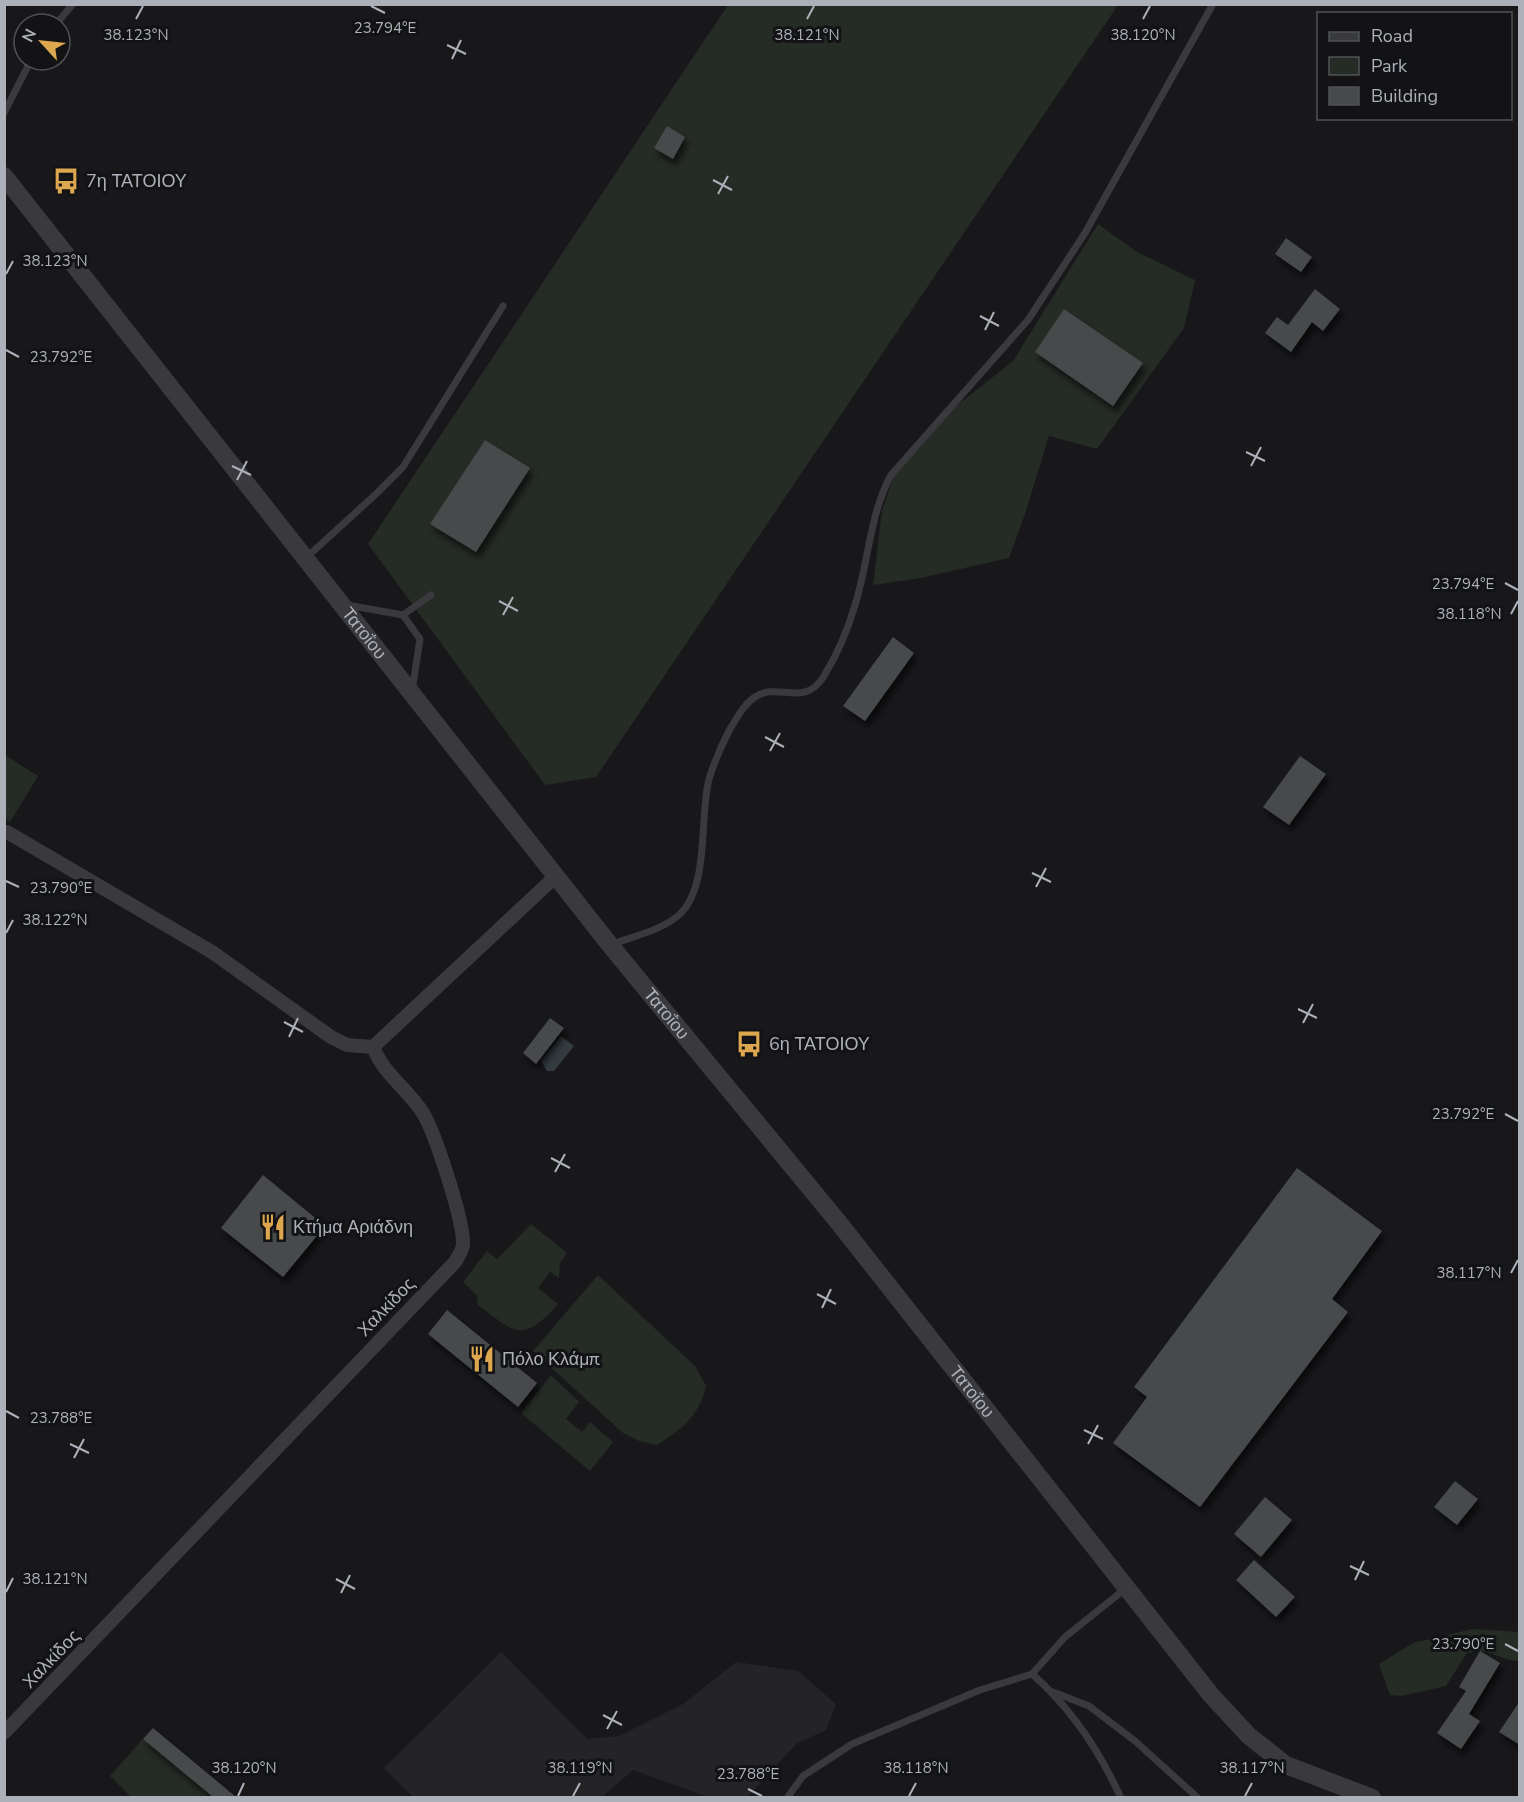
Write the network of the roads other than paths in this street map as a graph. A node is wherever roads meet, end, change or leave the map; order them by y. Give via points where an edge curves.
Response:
1 (1213, 4) edge
2 (25, 72) edge
3 (4, 113) edge
4 (4, 176) edge
5 (502, 306) dead end
6 (305, 559) junction
7 (431, 595) dead end
8 (340, 604) junction
9 (403, 615) junction
10 (412, 693) junction
11 (7, 832) dead end
12 (556, 876) junction
13 (610, 945) junction
14 (373, 1047) junction
15 (1125, 1588) junction
16 (1032, 1674) junction
17 (1053, 1692) junction
18 (4, 1733) edge
19 (787, 1797) edge
20 (1121, 1797) edge
21 (1198, 1797) edge
22 (1372, 1797) edge

1 - 13 lane via 1085,233 1034,311 891,475 873,521 855,605 825,676 806,693 757,695 730,730 709,780 697,881 690,900 679,915
2 - 3 lane
4 - 6 street, Τατοΐου
5 - 6 lane via 403,467
6 - 8 street, Τατοΐου
7 - 9 lane
8 - 9 lane
8 - 10 street, Τατοΐου
9 - 10 lane via 420,639
10 - 12 street, Τατοΐου
11 - 14 street via 212,952 331,1037 347,1045
12 - 13 street, Τατοΐου
12 - 14 street
13 - 15 street, Τατοΐου via 839,1223
14 - 18 street, Χαλκίδος via 380,1065 423,1113 431,1130 459,1218 463,1246 456,1261
15 - 16 lane via 1065,1637
15 - 22 street, Τατοΐου via 1249,1736 1286,1765
16 - 17 lane
16 - 19 lane via 980,1690 852,1744 803,1776
17 - 20 lane
17 - 21 lane via 1089,1706

